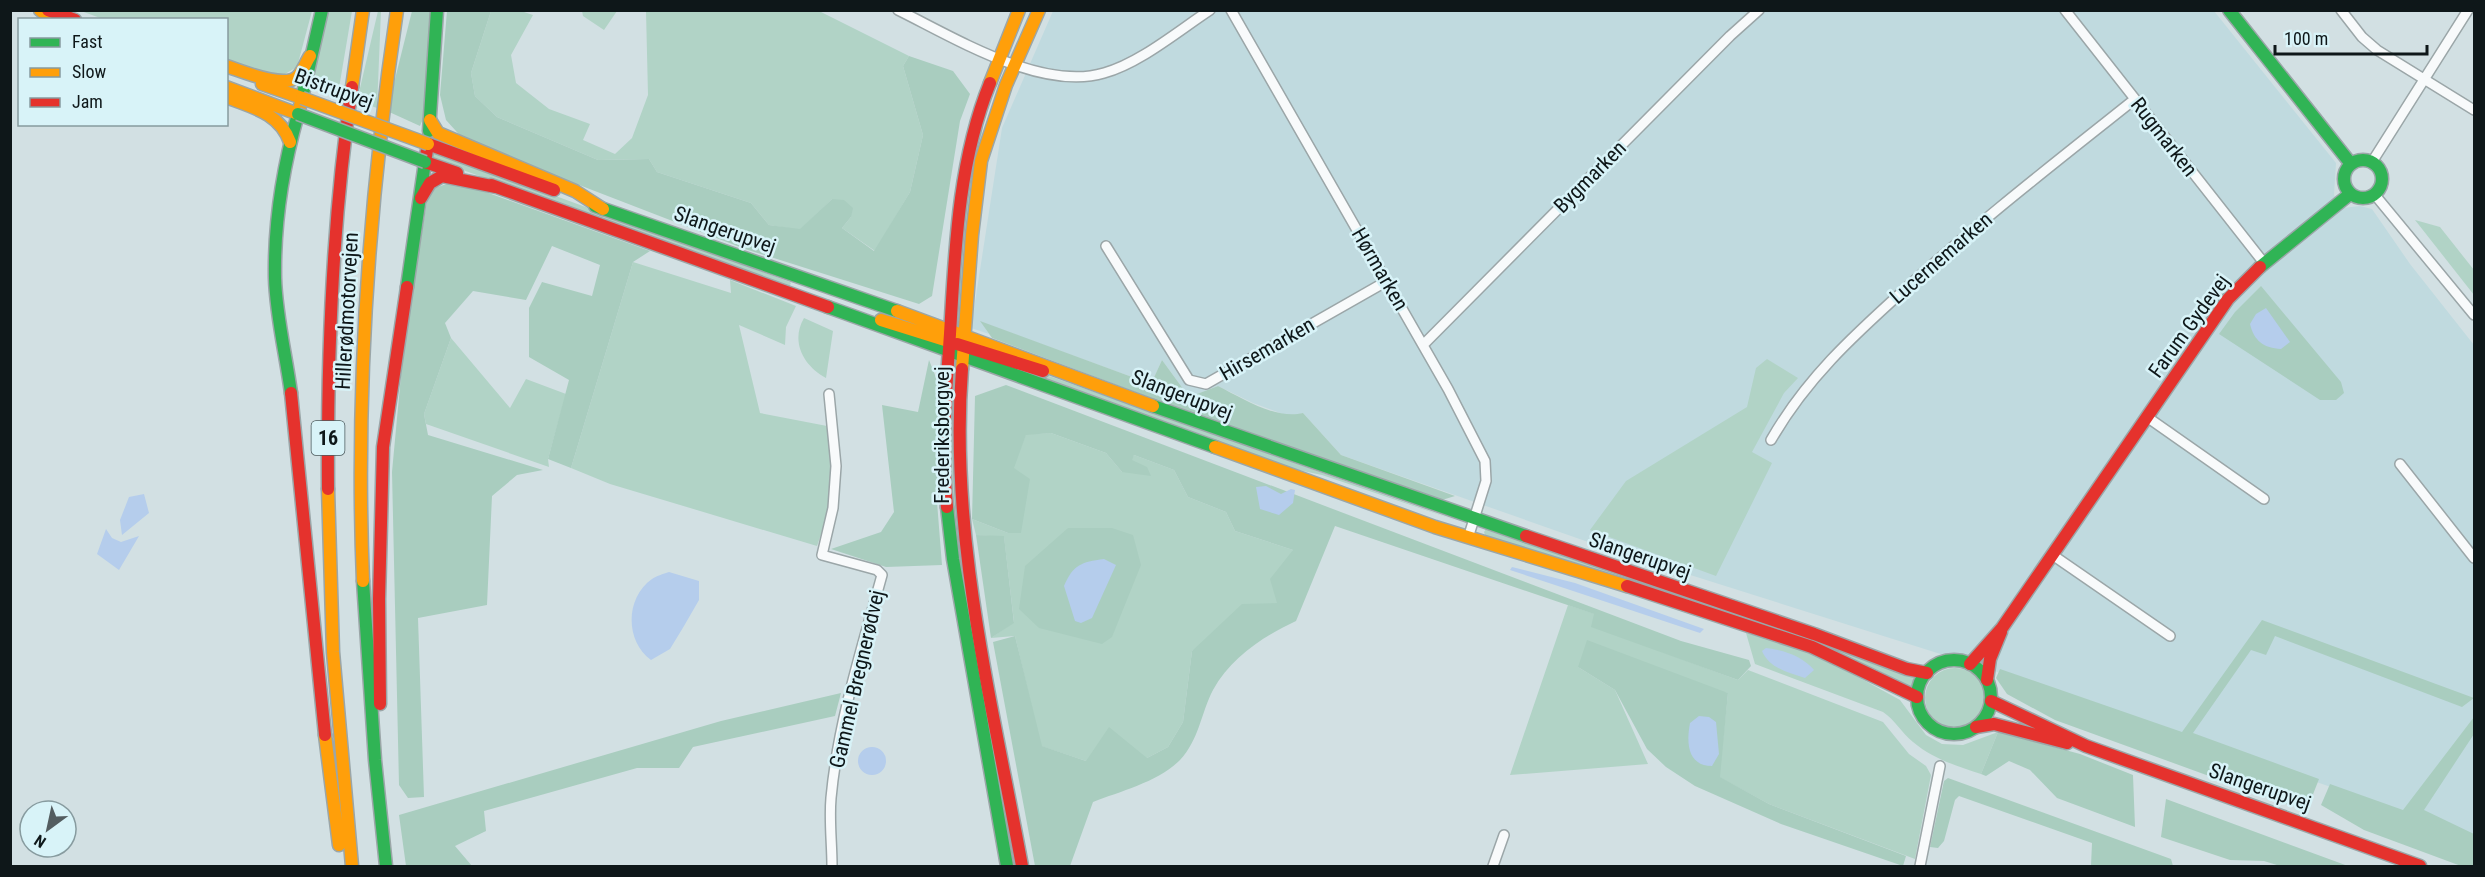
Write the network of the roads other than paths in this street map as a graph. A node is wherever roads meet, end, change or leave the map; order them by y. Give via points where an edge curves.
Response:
1 (46, 10) edge
2 (322, 10) edge
3 (363, 10) edge
4 (397, 10) edge
5 (436, 10) edge
6 (898, 10) edge
7 (1019, 10) edge
8 (1039, 10) edge
9 (1210, 10) edge
10 (1231, 10) edge
11 (1759, 10) edge
12 (2065, 10) edge
13 (2229, 10) edge
14 (2341, 10) edge
15 (2468, 10) edge
16 (62, 18) edge
17 (69, 18) edge
18 (310, 56) junction
19 (998, 58) junction
20 (1016, 64) junction
21 (228, 67) edge
22 (228, 72) edge
23 (2425, 79) junction
24 (228, 88) edge
25 (228, 98) edge
26 (302, 98) junction
27 (2135, 99) junction
28 (2475, 110) edge
29 (298, 114) junction
30 (430, 120) junction
31 (290, 142) junction
32 (428, 144) junction
33 (425, 162) junction
34 (2372, 162) junction
35 (2351, 164) junction
36 (496, 187) junction
37 (2350, 194) junction
38 (2375, 195) junction
39 (419, 201) junction
40 (603, 209) junction
41 (1106, 246) dead end
42 (2264, 263) junction
43 (1387, 281) junction
44 (2475, 315) edge
45 (948, 341) junction
46 (963, 345) junction
47 (1423, 345) junction
48 (829, 394) dead end
49 (2147, 417) junction
50 (1771, 440) dead end
51 (2400, 464) dead end
52 (2265, 499) dead end
53 (1474, 519) junction
54 (1468, 537) junction
55 (2054, 556) junction
56 (2475, 558) edge
57 (2002, 628) junction
58 (2170, 636) dead end
59 (1970, 664) junction
60 (1927, 673) junction
61 (1987, 680) junction
62 (1917, 697) junction
63 (1991, 701) junction
64 (1976, 728) junction
65 (2086, 746) junction
66 (373, 759) junction
67 (1940, 766) dead end
68 (1504, 835) dead end
69 (343, 867) edge
70 (352, 867) edge
71 (386, 867) edge
72 (832, 867) edge
73 (1007, 867) edge
74 (1022, 867) edge
75 (1493, 867) edge
76 (1920, 867) edge
77 (2420, 867) edge

1 - 16 main road
1 - 17 main road
2 - 18 main road
3 - 70 main road, Hillerødmotorvejen / 16 via 335,251 327,453 329,601
4 - 66 main road, Hillerødmotorvejen / 16 via 377,162 361,393 363,600
5 - 30 main road
6 - 19 street
7 - 19 main road, Frederiksborgvej
8 - 20 main road, Frederiksborgvej
9 - 20 street via 1130,63 1104,73 1065,76
10 - 43 street, Hørmarken
11 - 47 street, Bygmarken
12 - 27 street, Rugmarken
13 - 35 main road
14 - 23 street via 2377,50
15 - 23 street
18 - 21 main road via 291,81 269,81
18 - 26 main road
19 - 20 street
19 - 45 main road, Frederiksborgvej via 976,122 963,182
20 - 46 main road, Frederiksborgvej via 981,161
22 - 26 main road, Bistrupvej
23 - 28 street
23 - 34 street
24 - 29 main road, Bistrupvej
25 - 31 main road via 277,119 287,129
26 - 29 main road
26 - 32 main road, Bistrupvej, bridge
27 - 42 street, Rugmarken
27 - 50 street, Lucernemarken via 1966,233 1878,313 1820,369
29 - 31 main road
29 - 33 main road, Bistrupvej, bridge
30 - 32 main road
30 - 40 main road via 438,133 575,191
31 - 69 main road via 277,217 275,280 296,425 328,765
32 - 33 main road
32 - 40 main road, Slangerupvej
33 - 36 main road, Slangerupvej
33 - 39 main road
34 - 35 main road
34 - 38 main road via 2382,176
35 - 37 main road via 2343,179
36 - 39 main road via 442,176 430,183
36 - 45 main road, Slangerupvej via 832,308
37 - 38 main road via 2364,199
37 - 42 main road, Farum Gydevej
38 - 44 street
39 - 66 main road via 382,447 380,711
40 - 45 main road, Slangerupvej
41 - 43 street, Hirsemarken via 1189,380 1198,384 1206,384
42 - 49 main road, Farum Gydevej via 2228,299
43 - 47 street, Hørmarken
45 - 46 main road, Slangerupvej
45 - 46 main road, Slangerupvej
45 - 73 main road, Frederiksborgvej via 944,428 947,503
46 - 53 main road, Slangerupvej via 1109,388 1214,429
46 - 54 main road, Slangerupvej
46 - 74 main road, Frederiksborgvej via 958,419 963,527
47 - 53 street, Hørmarken via 1485,461 1486,481
48 - 72 street, Gammel Bregnerødvej via 836,466 833,508 822,555 877,570 882,575 837,752 831,800
49 - 52 street
49 - 55 main road, Farum Gydevej
51 - 56 street
53 - 54 street, Hørmarken
53 - 60 main road, Slangerupvej
54 - 62 main road, Slangerupvej via 1812,647
55 - 57 main road, Farum Gydevej
55 - 58 street
57 - 59 main road, Farum Gydevej
57 - 61 main road, Farum Gydevej via 1989,659
59 - 60 main road via 1947,661
59 - 61 main road
60 - 62 main road
61 - 63 main road
62 - 64 main road via 1924,718 1941,732 1962,734
63 - 64 main road via 1987,716
63 - 65 main road, Slangerupvej
64 - 65 main road, Slangerupvej via 1994,724
65 - 77 main road, Slangerupvej
66 - 71 main road, Hillerødmotorvejen / 16
67 - 76 street
68 - 75 street

